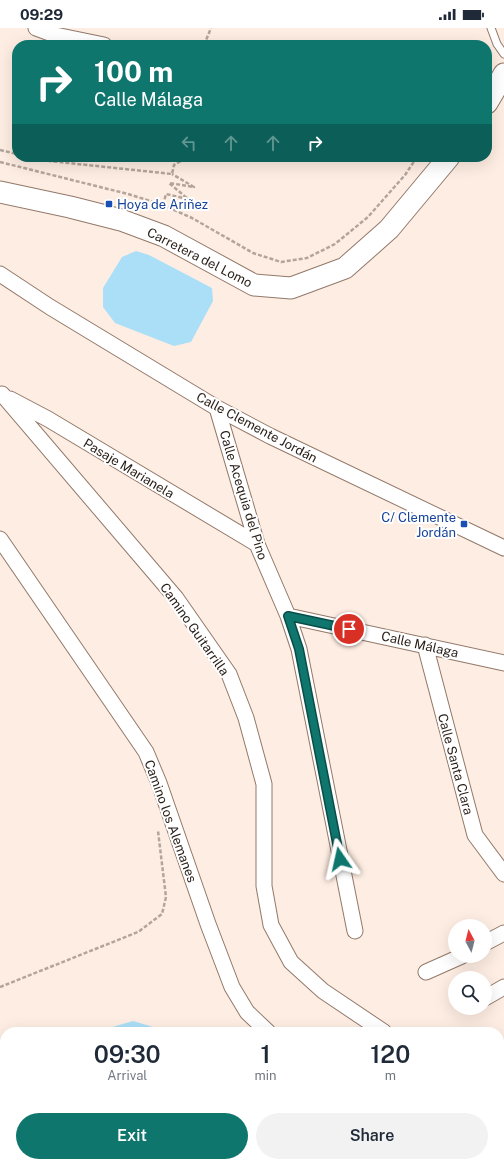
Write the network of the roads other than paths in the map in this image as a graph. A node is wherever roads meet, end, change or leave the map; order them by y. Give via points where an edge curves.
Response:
1 (36, 28) edge
2 (491, 28) edge
3 (80, 40) edge
4 (504, 54) edge
5 (504, 74) edge
6 (494, 95) edge
7 (445, 162) edge
8 (0, 192) edge
9 (0, 274) edge
10 (1, 394) edge
11 (217, 408) junction
12 (0, 539) edge
13 (257, 544) junction
14 (504, 548) edge
15 (288, 616) junction
16 (425, 645) junction
17 (504, 663) edge
18 (504, 874) edge
19 (355, 931) dead end
20 (504, 933) edge
21 (492, 939) edge
22 (448, 962) edge
23 (426, 972) dead end
24 (504, 987) edge
25 (492, 994) edge
26 (263, 1027) edge
27 (377, 1027) edge

1 - 3 street
2 - 4 lane
5 - 6 main road
7 - 8 main road, Carretera del Lomo via 389,230 345,268 291,288 254,286 164,236 121,220
9 - 11 street, Calle Clemente Jordán
10 - 13 street, Pasaje Marianela
10 - 27 street, Camino Guitarrilla via 176,598 229,674 246,718 264,784 264,886 271,924 291,962 323,991
11 - 13 street, Calle Acequia del Pino
11 - 14 street, Calle Clemente Jordán
12 - 26 street, Camino los Alemanes via 146,752 232,987 247,1012
13 - 15 street, Calle Acequia del Pino
15 - 16 street, Calle Málaga
15 - 19 street, Calle Acequia del Pino via 299,649
16 - 17 street, Calle Málaga
16 - 18 street, Calle Santa Clara via 475,835
20 - 21 street
22 - 23 street
24 - 25 street

